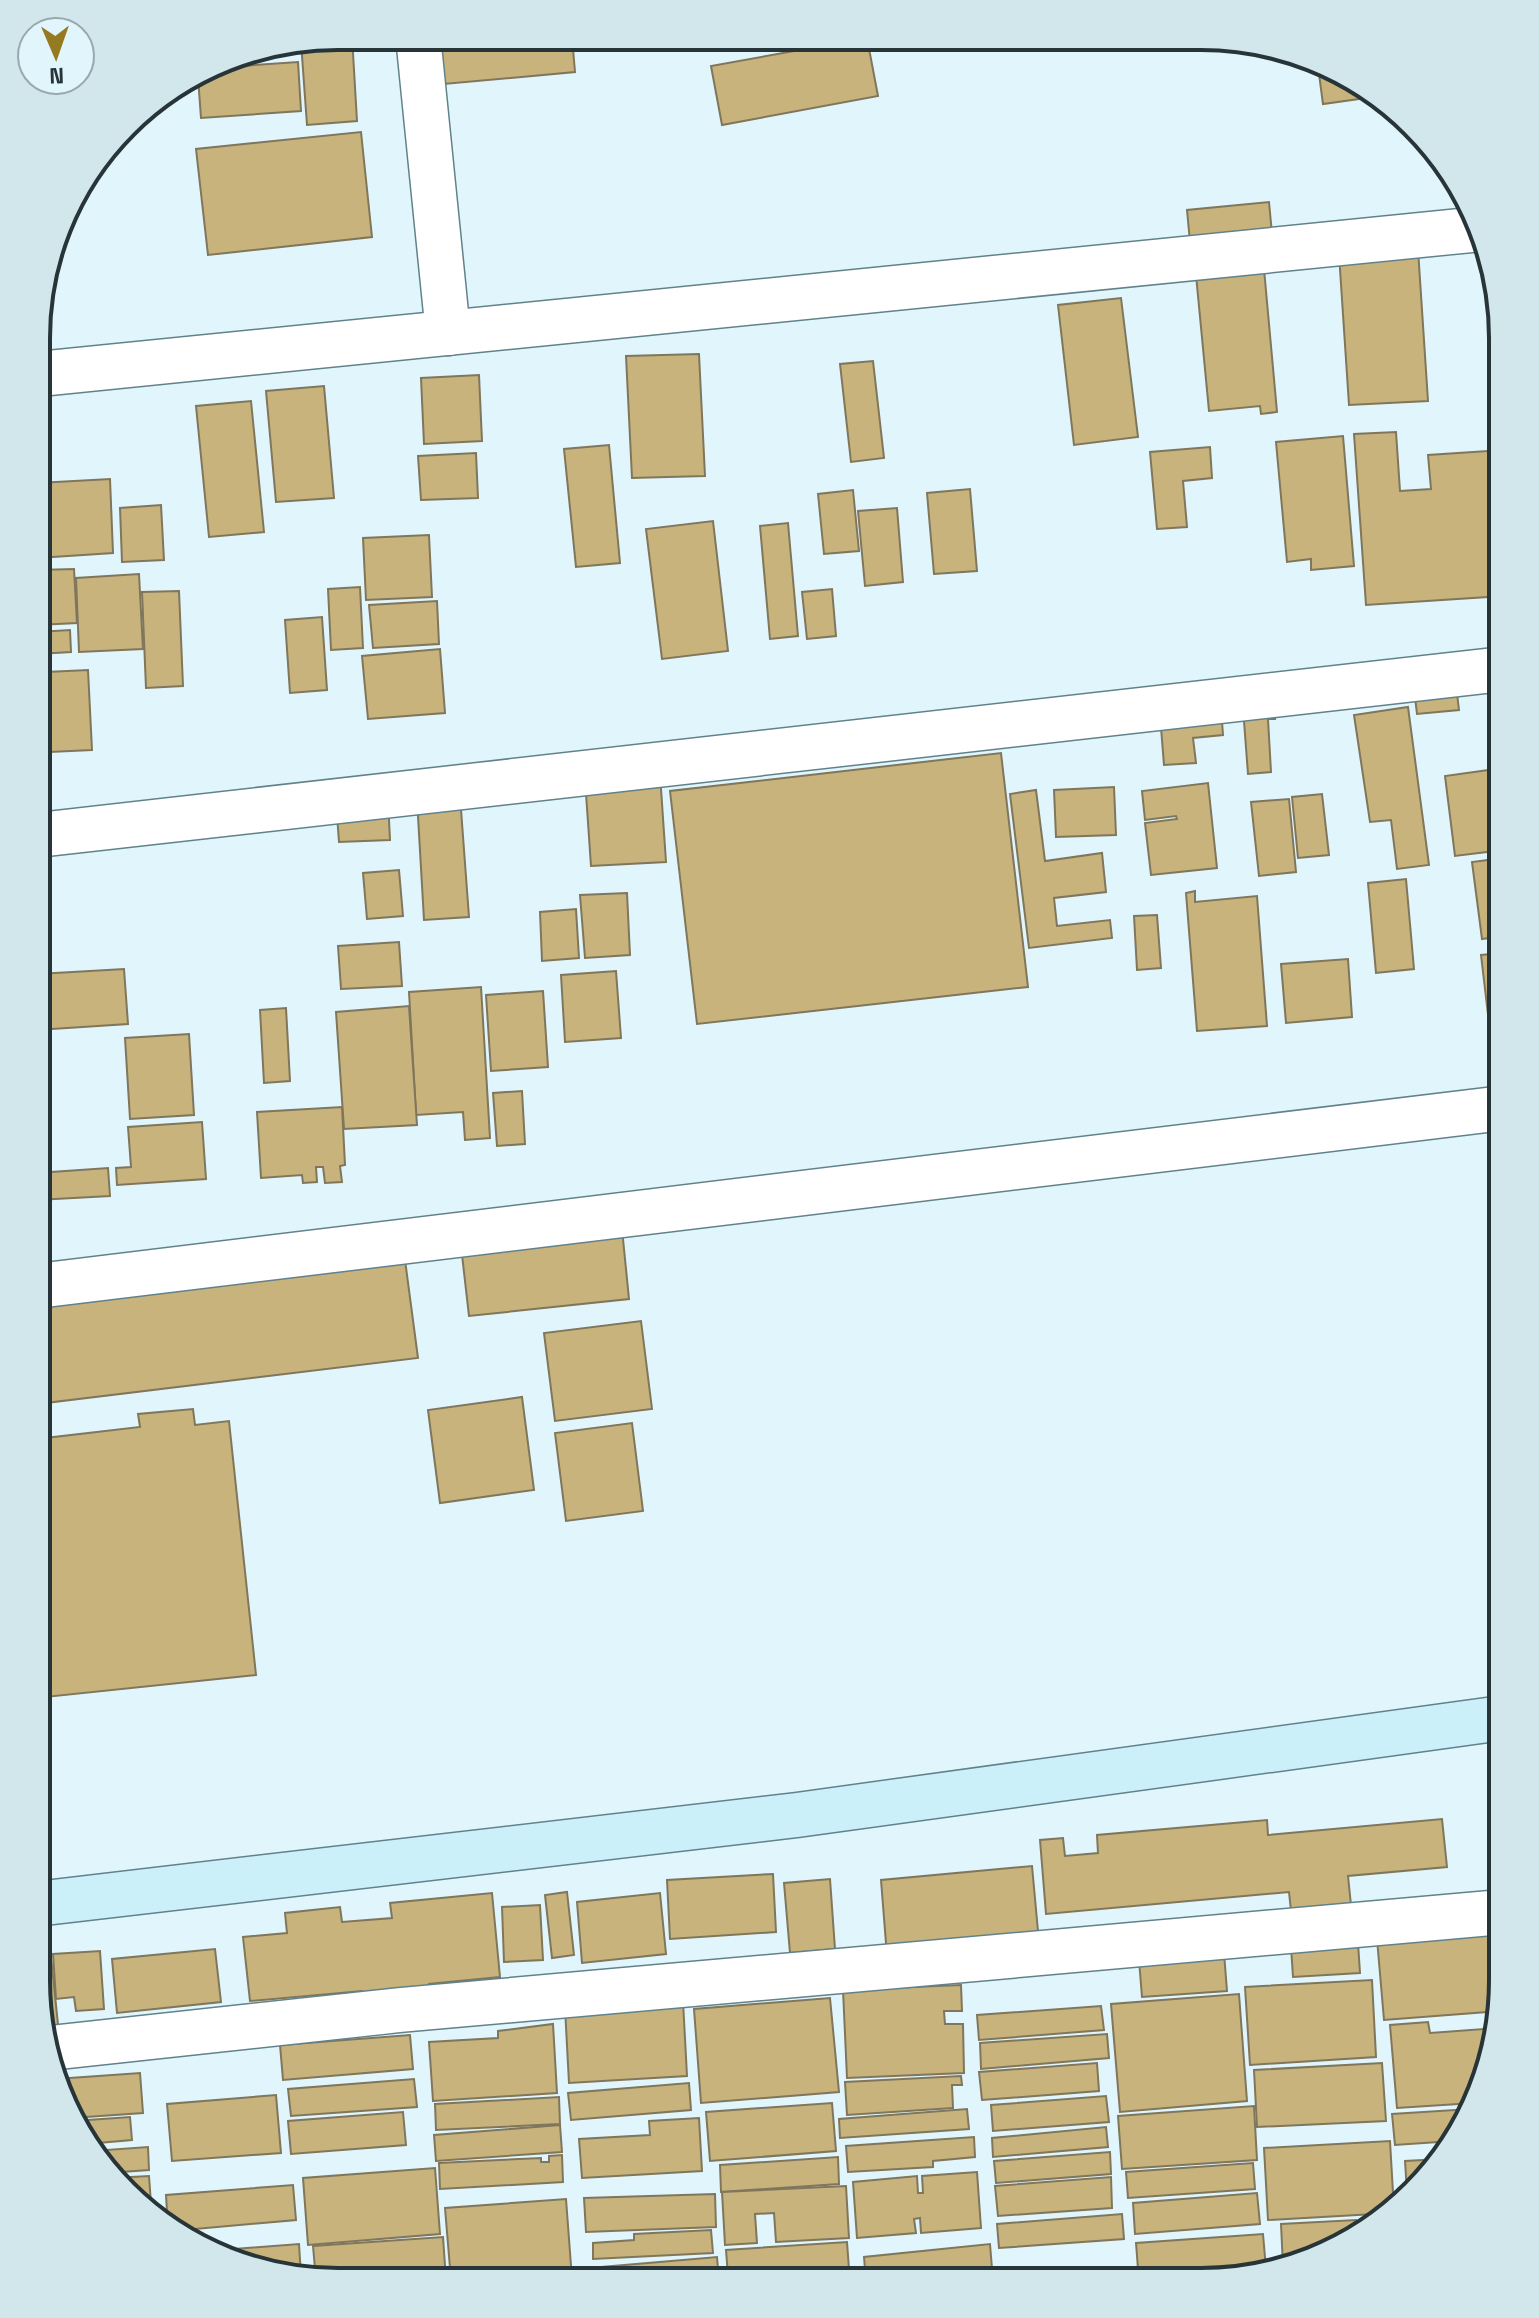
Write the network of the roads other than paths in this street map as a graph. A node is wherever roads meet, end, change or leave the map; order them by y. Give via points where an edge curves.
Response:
1 (419, 50) edge
2 (1468, 230) edge
3 (448, 333) junction
4 (50, 373) edge
5 (1489, 671) edge
6 (50, 834) edge
7 (1489, 1110) edge
8 (50, 1284) edge
9 (1489, 1720) edge
10 (50, 1902) edge
11 (1489, 1913) edge
12 (58, 2047) edge

1 - 3 street
2 - 3 street
3 - 4 street
5 - 6 street
7 - 8 street
9 - 10 street via 797,1815
11 - 12 street via 400,2010

